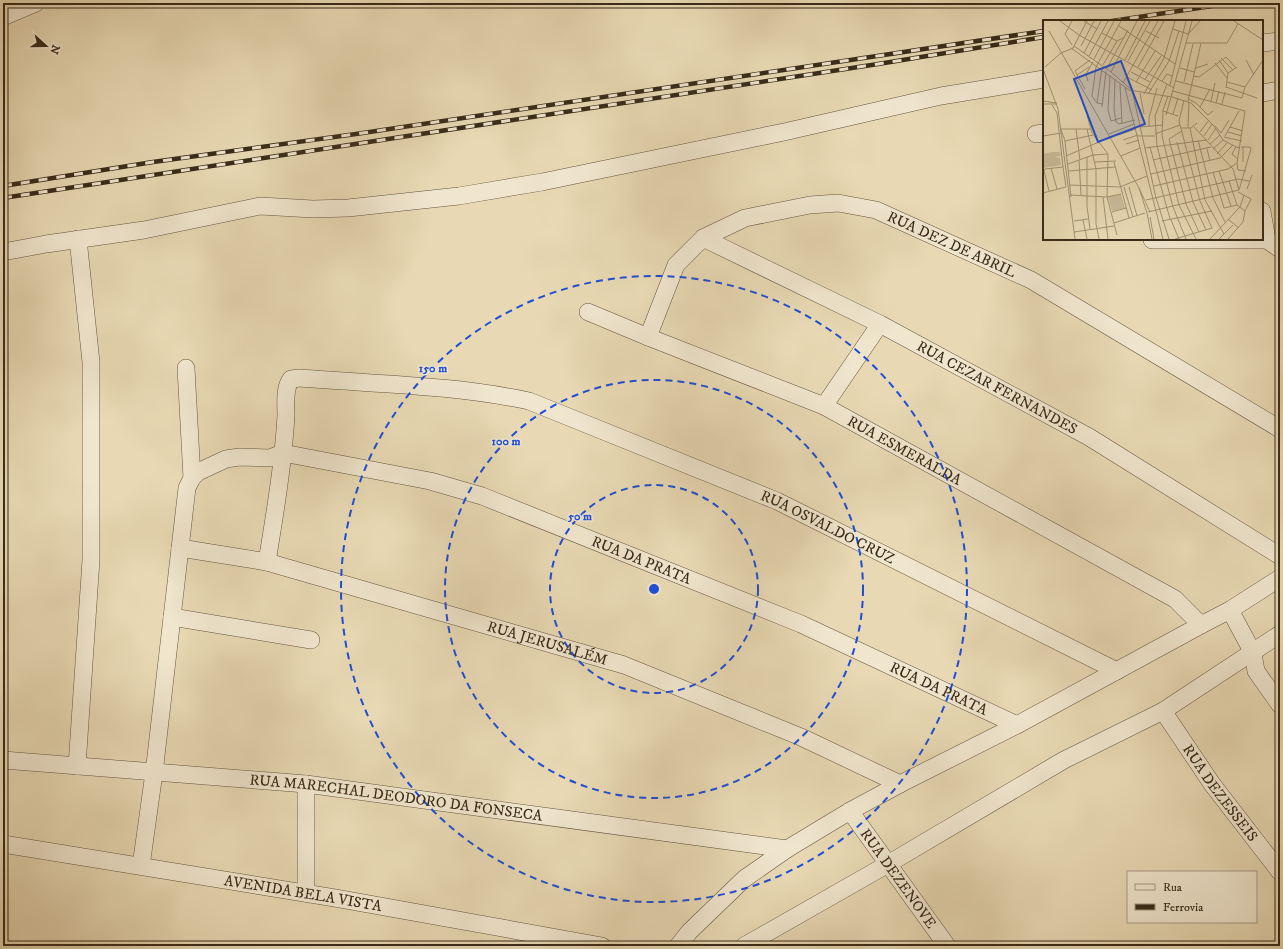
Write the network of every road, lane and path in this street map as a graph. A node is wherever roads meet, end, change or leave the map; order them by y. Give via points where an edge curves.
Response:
1 (36, 3) edge
2 (3, 17) edge
3 (1280, 41) edge
4 (1263, 43) edge
5 (1043, 79) edge
6 (1280, 90) edge
7 (1263, 93) edge
8 (1263, 214) edge
9 (703, 238) junction
10 (78, 239) junction
11 (1152, 240) dead end
12 (1273, 244) edge
13 (3, 252) edge
14 (588, 312) dead end
15 (880, 324) junction
16 (648, 337) junction
17 (186, 368) dead end
18 (824, 406) junction
19 (1280, 429) edge
20 (284, 453) junction
21 (189, 483) junction
22 (180, 548) junction
23 (1280, 556) edge
24 (267, 562) junction
25 (1280, 578) edge
26 (1230, 610) junction
27 (172, 617) junction
28 (1201, 625) junction
29 (1280, 634) edge
30 (311, 640) dead end
31 (1253, 653) junction
32 (1117, 671) junction
33 (1280, 704) edge
34 (1163, 712) junction
35 (1017, 725) junction
36 (3, 760) edge
37 (77, 766) junction
38 (154, 773) junction
39 (306, 784) junction
40 (900, 784) junction
41 (850, 810) junction
42 (3, 844) edge
43 (787, 849) junction
44 (888, 864) junction
45 (140, 866) junction
46 (1280, 872) edge
47 (306, 893) junction
48 (602, 946) edge
49 (678, 946) edge
50 (744, 946) edge
51 (947, 946) edge

1 - 2 street
3 - 4 street
5 - 10 street via 941,96 535,184 459,196 348,208 260,206 144,230
6 - 7 street
8 - 12 street
9 - 15 street, RUA CEZAR FERNANDES
9 - 16 street, RUA DEZ DE ABRIL via 676,265
9 - 19 street, RUA DEZ DE ABRIL via 745,218 810,205 838,203 876,210 1031,280
10 - 13 street
10 - 37 street via 91,362 92,560
11 - 12 street
14 - 16 street, RUA ESMERALDA
15 - 18 street
15 - 23 street, RUA CEZAR FERNANDES via 1089,437
16 - 18 street, RUA ESMERALDA
17 - 21 street
18 - 28 street, RUA ESMERALDA via 1175,599
20 - 21 street, RUA DA PRATA via 270,458 226,459 204,468
20 - 24 street
20 - 32 street, RUA OSVALDO CRUZ via 287,392 289,381 295,378 460,390 529,401 777,501
20 - 35 street, RUA DA PRATA via 430,481 482,496 801,624
21 - 22 street
22 - 24 street, RUA JERUSALÉM
22 - 27 street
24 - 40 street, RUA JERUSALÉM via 624,665 801,737
25 - 26 street
26 - 28 street
26 - 31 street
27 - 30 street
27 - 38 street
28 - 32 street
29 - 31 street
31 - 33 street via 1256,671
31 - 34 street
32 - 35 street
34 - 44 street via 1064,760
34 - 46 street, RUA DEZESSEIS via 1212,784
35 - 40 street
36 - 37 street, RUA MARECHAL DEODORO DA FONSECA
37 - 38 street, RUA MARECHAL DEODORO DA FONSECA
38 - 39 street, RUA MARECHAL DEODORO DA FONSECA
38 - 45 street
39 - 43 street, RUA MARECHAL DEODORO DA FONSECA
39 - 47 street
40 - 41 street
41 - 43 street
41 - 44 street, RUA DEZENOVE
42 - 45 street, AVENIDA BELA VISTA
43 - 49 street via 744,879
44 - 50 street
44 - 51 street, RUA DEZENOVE
45 - 47 street, AVENIDA BELA VISTA
47 - 48 street, AVENIDA BELA VISTA

